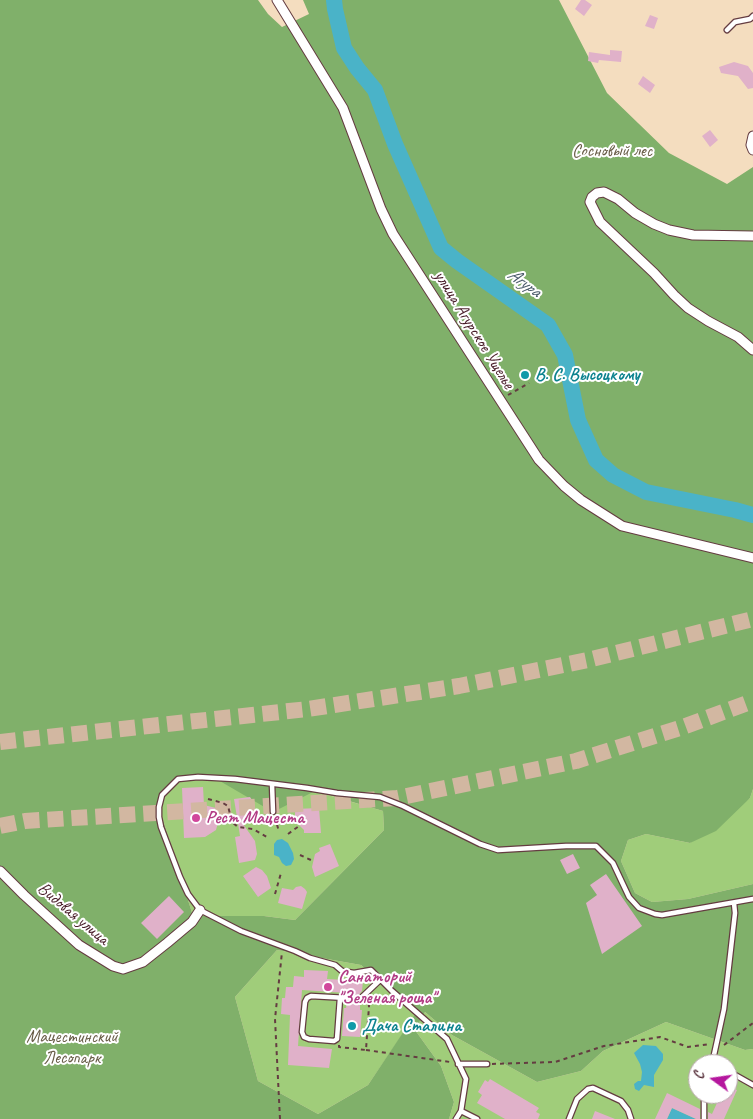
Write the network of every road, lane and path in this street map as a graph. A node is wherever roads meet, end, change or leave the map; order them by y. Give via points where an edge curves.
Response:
1 (278, 0) edge
2 (753, 16) edge
3 (727, 30) dead end
4 (753, 136) edge
5 (753, 150) edge
6 (753, 236) edge
7 (753, 350) edge
8 (529, 383) dead end
9 (499, 399) junction
10 (753, 558) edge
11 (272, 784) junction
12 (208, 800) dead end
13 (273, 812) joint
14 (299, 826) dead end
15 (279, 832) dead end
16 (288, 834) dead end
17 (267, 837) dead end
18 (300, 855) dead end
19 (312, 860) dead end
20 (0, 871) edge
21 (281, 873) dead end
22 (276, 894) dead end
23 (753, 900) edge
24 (734, 903) junction
25 (200, 910) junction
26 (282, 946) junction
27 (381, 980) junction
28 (367, 994) junction
29 (340, 998) junction
30 (347, 998) dead end
31 (360, 999) dead end
32 (753, 1023) edge
33 (337, 1039) junction
34 (717, 1042) junction
35 (366, 1050) junction
36 (716, 1051) junction
37 (716, 1054) edge
38 (458, 1064) junction
39 (487, 1064) joint
40 (738, 1077) edge
41 (753, 1086) edge
42 (704, 1104) edge
43 (461, 1111) junction
44 (280, 1119) edge
45 (456, 1119) edge
46 (477, 1119) edge
47 (569, 1119) edge
48 (631, 1119) edge
49 (704, 1119) edge

1 - 9 street, улица Агурское Ущелье via 343,108 393,234
2 - 3 lane via 735,22
4 - 5 street
6 - 7 street via 669,230 604,192 597,192 590,202 600,222 688,308 738,337
8 - 9 path
9 - 10 street, улица Агурское Ущелье via 539,460 564,486 600,513 622,526
11 - 13 lane
11 - 24 lane via 380,797 498,850 596,846 613,863 629,897 640,908 655,914
11 - 25 lane via 184,778 178,779 162,795 159,807 161,827 188,894
12 - 17 path via 228,806 232,822 238,827 254,829
13 - 15 path
14 - 16 path
18 - 19 path
20 - 25 street, Видовая улица via 79,945 123,969 143,962 192,922
21 - 22 path
23 - 24 lane
24 - 34 lane via 724,1009
25 - 26 lane via 241,931
26 - 27 lane via 335,965 342,971 371,970
26 - 44 path via 275,1019
27 - 28 lane
27 - 38 lane via 447,1039
28 - 31 lane
28 - 35 path
29 - 30 lane
29 - 33 lane
29 - 33 lane via 307,998 302,1032 309,1040 334,1042
32 - 36 path
33 - 35 path via 339,1047
34 - 36 lane
34 - 39 path via 688,1047 660,1037 604,1046 555,1062
35 - 38 path
36 - 37 lane
38 - 39 lane
38 - 43 lane via 466,1079
40 - 41 lane
42 - 49 lane
43 - 45 lane
43 - 46 lane
47 - 48 lane via 577,1099 594,1088 621,1101

